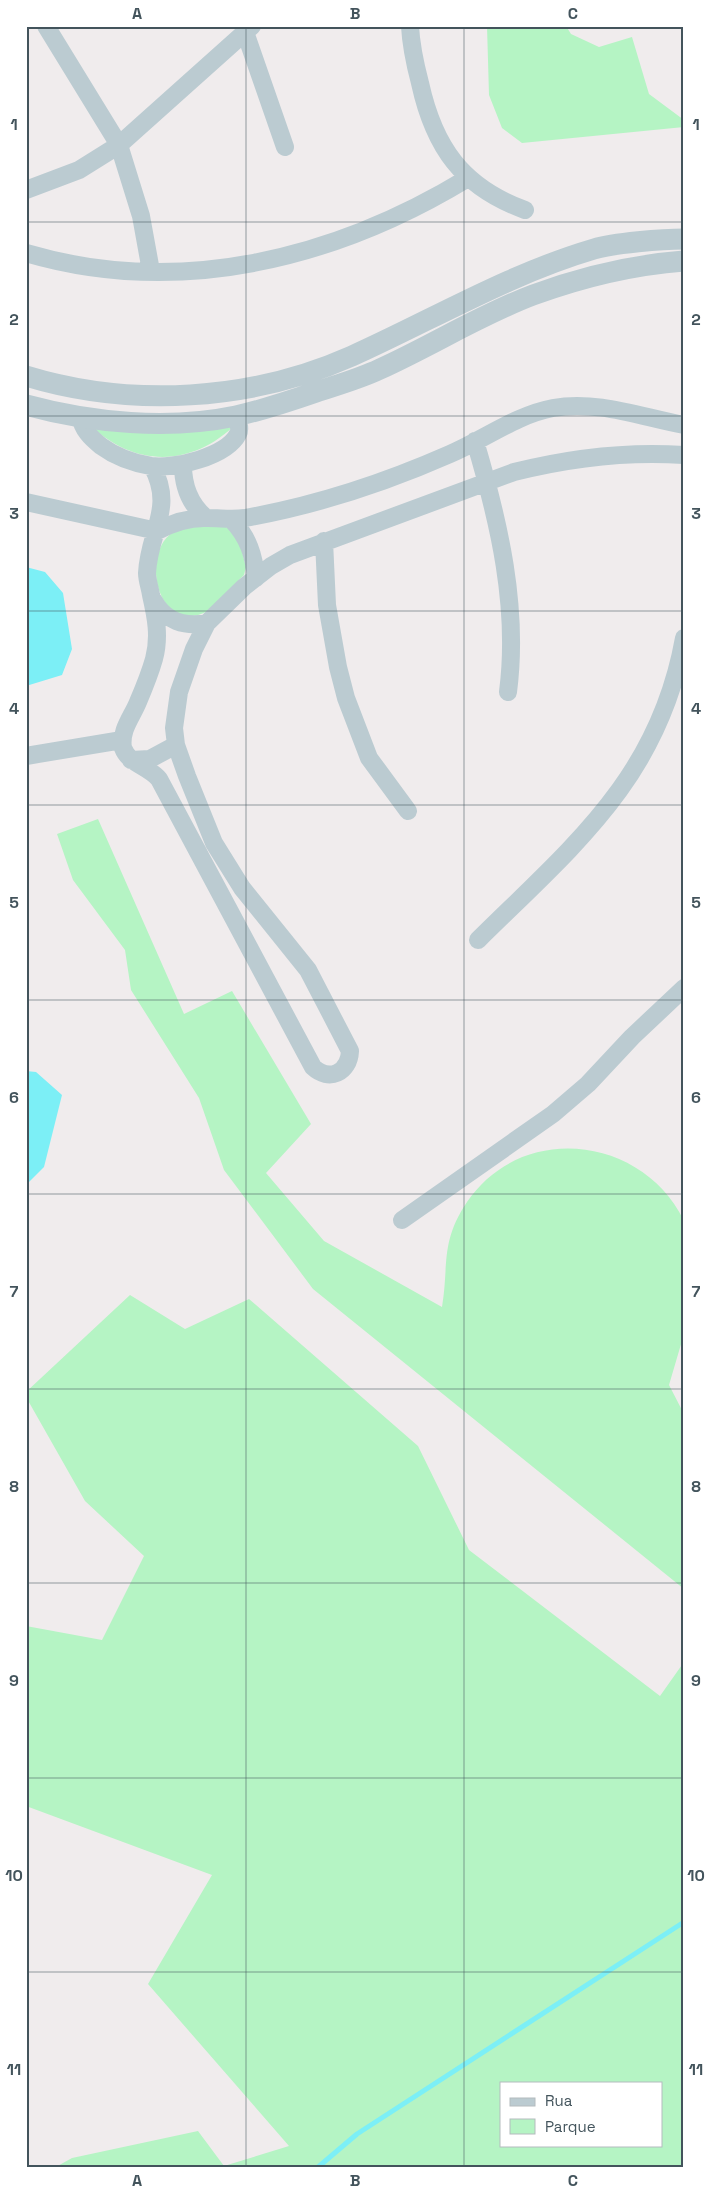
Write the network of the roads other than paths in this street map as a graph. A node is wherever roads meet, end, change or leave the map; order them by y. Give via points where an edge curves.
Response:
1 (46, 26) edge
2 (410, 26) edge
3 (248, 29) edge
4 (118, 145) junction
5 (284, 147) dead end
6 (468, 178) junction
7 (26, 190) edge
8 (525, 210) dead end
9 (684, 239) edge
10 (26, 253) edge
11 (684, 261) edge
12 (151, 271) junction
13 (26, 376) edge
14 (218, 392) junction
15 (98, 393) junction
16 (26, 405) edge
17 (80, 416) junction
18 (235, 416) junction
19 (684, 425) edge
20 (475, 441) junction
21 (684, 454) edge
22 (184, 464) junction
23 (152, 466) junction
24 (488, 483) junction
25 (26, 502) edge
26 (205, 518) junction
27 (232, 520) junction
28 (157, 531) junction
29 (324, 541) junction
30 (256, 578) junction
31 (152, 598) junction
32 (207, 623) junction
33 (684, 638) edge
34 (508, 692) dead end
35 (122, 740) junction
36 (176, 745) junction
37 (26, 756) edge
38 (131, 760) junction
39 (408, 812) dead end
40 (478, 940) dead end
41 (684, 988) edge
42 (402, 1220) dead end

1 - 4 street
2 - 6 street via 428,118 445,151
3 - 4 street
3 - 5 street
4 - 7 street via 79,170
4 - 12 street via 141,216
6 - 8 street via 495,197
6 - 12 street via 396,218 302,253 230,268
9 - 14 street via 595,248 520,276 349,357 271,383
10 - 12 street via 88,266
11 - 18 street via 645,264 532,296 380,370
13 - 15 street
14 - 15 street via 152,396
14 - 18 street via 229,401
15 - 17 street via 86,403
16 - 17 street
17 - 18 street via 138,422 184,422
17 - 23 street via 83,428 107,450 136,463
18 - 22 street via 238,435 213,454
19 - 20 street via 602,408 571,406 534,414
20 - 24 street
20 - 27 street via 364,490
21 - 24 street via 580,458 514,472
22 - 23 street
22 - 26 street via 187,493
23 - 28 street via 162,493
24 - 29 street
24 - 34 street via 509,594 512,665
25 - 28 street
26 - 27 street
26 - 28 street via 172,523
27 - 30 street via 251,548
28 - 31 street via 147,574
29 - 30 street via 290,555
29 - 39 street via 327,605 346,698 370,758
30 - 32 street
31 - 32 street via 162,612 176,622 191,625
31 - 35 street via 158,630 154,658
32 - 36 street via 194,648 179,692 174,728
33 - 40 street via 658,723 617,796 587,831
35 - 37 street
35 - 38 street via 125,755
36 - 38 street via 150,759
36 - 38 street via 203,818 227,866 308,970 350,1051 348,1064 339,1073 325,1075 313,1067 159,779
41 - 42 street via 588,1084 553,1114

